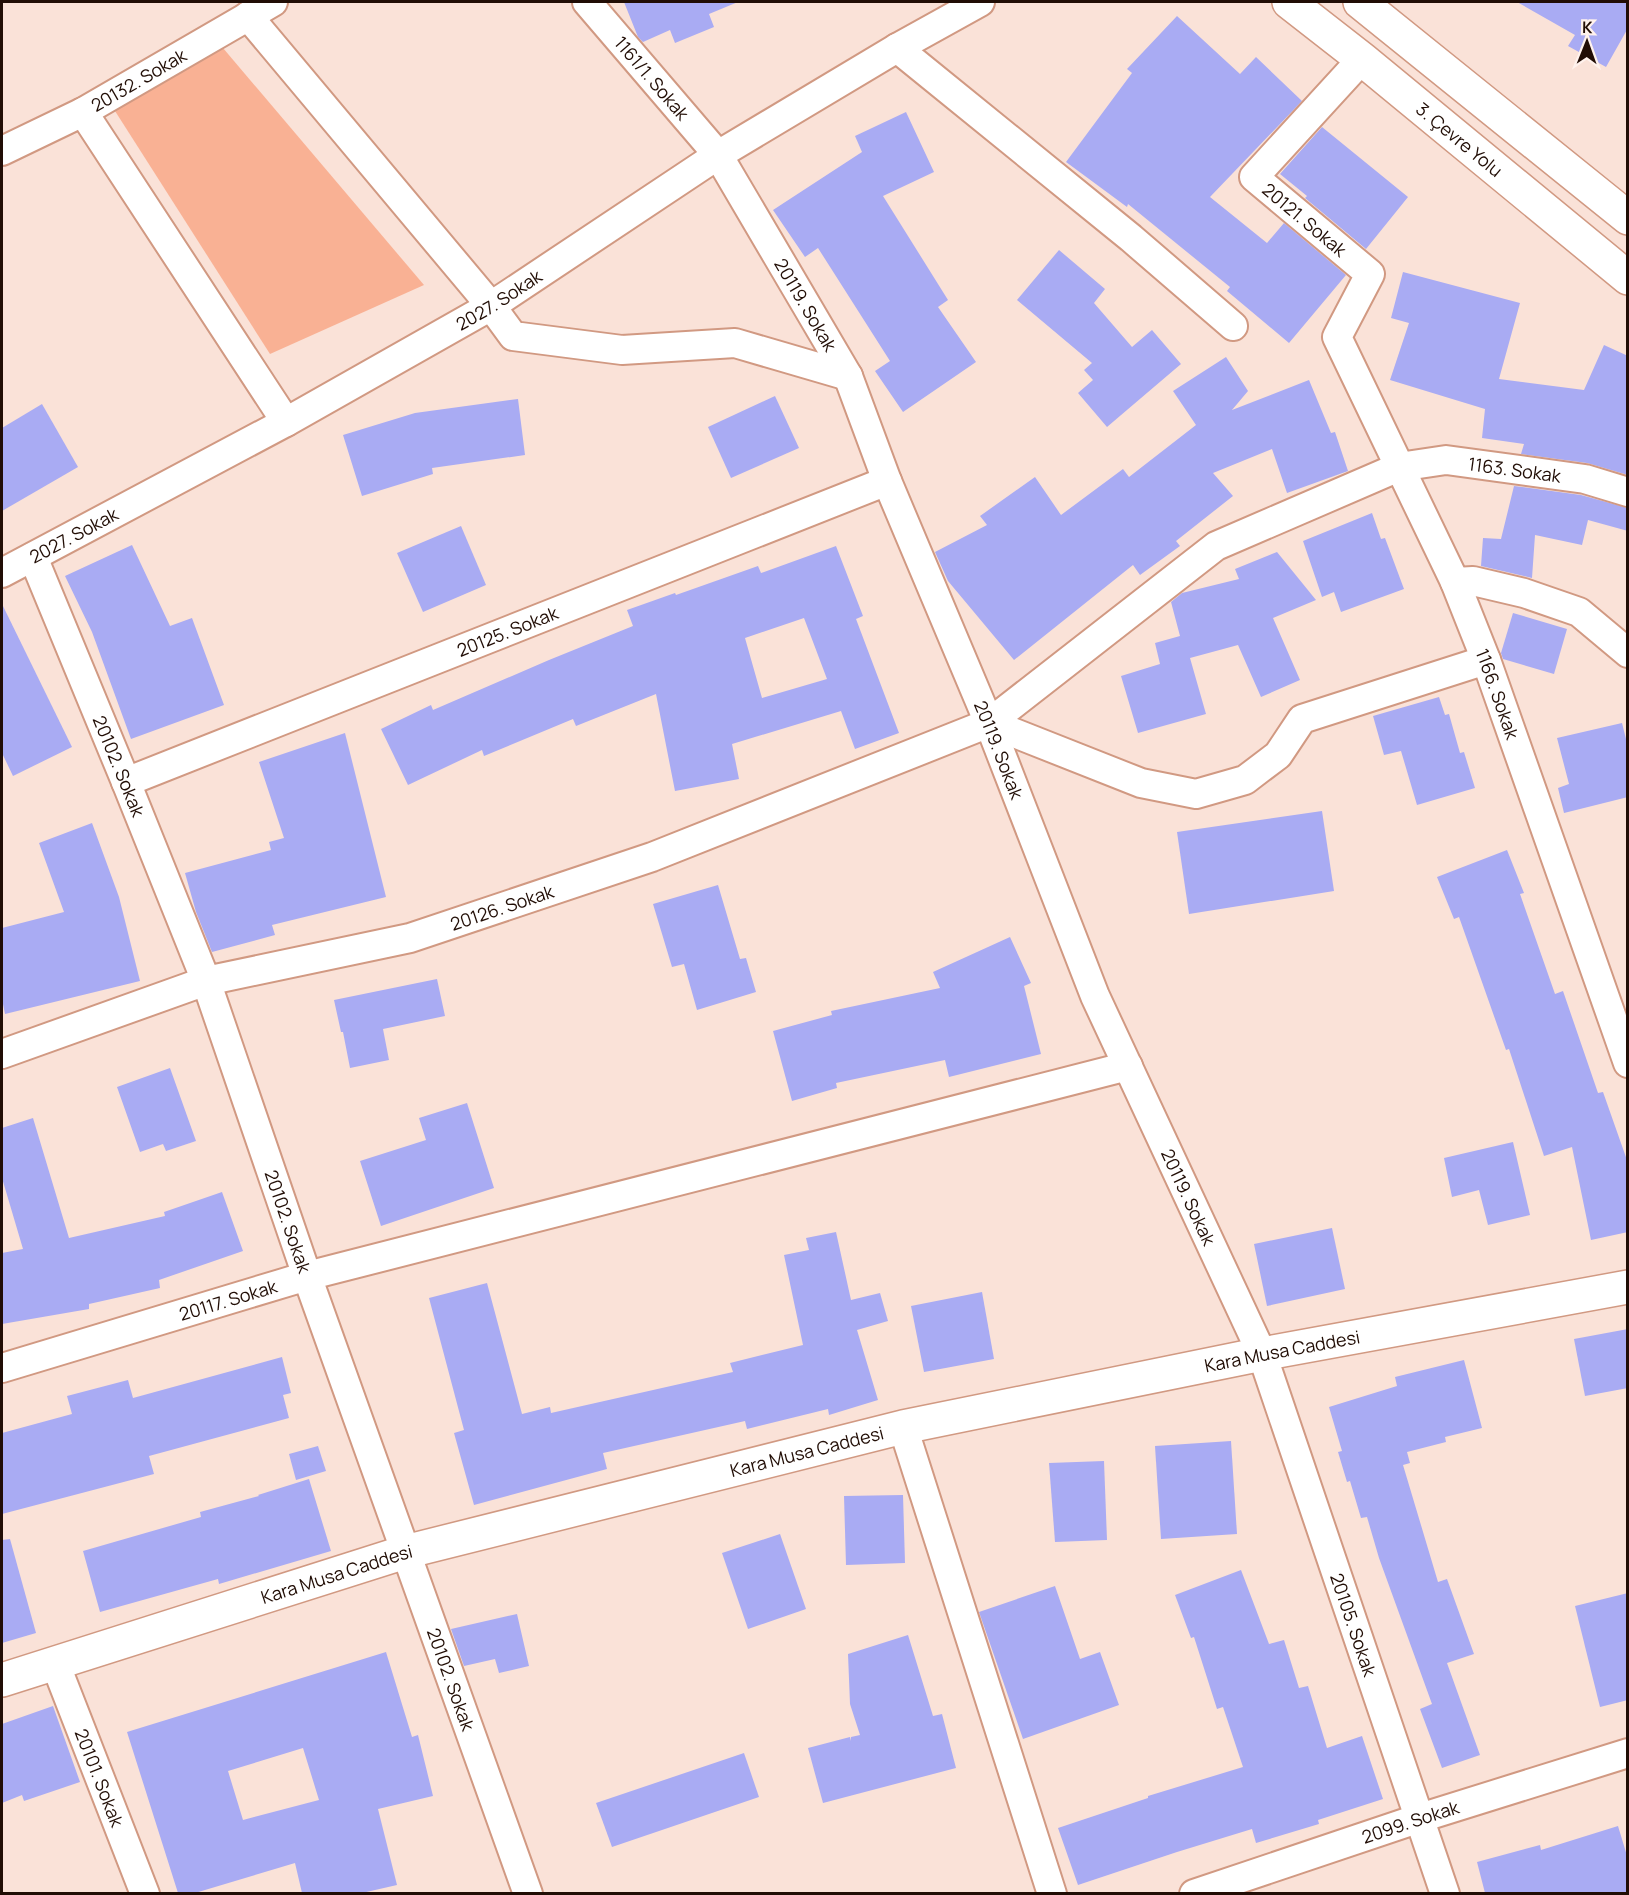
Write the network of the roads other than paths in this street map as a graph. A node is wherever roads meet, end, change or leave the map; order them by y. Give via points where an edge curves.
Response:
1 (273, 2) edge
2 (587, 2) edge
3 (980, 2) edge
4 (1289, 2) edge
5 (1360, 2) edge
6 (248, 16) junction
7 (897, 48) junction
8 (1362, 59) junction
9 (83, 112) junction
10 (2, 151) edge
11 (718, 155) junction
12 (1628, 218) edge
13 (1628, 278) edge
14 (491, 306) junction
15 (1233, 326) dead end
16 (1337, 337) joint
17 (848, 376) junction
18 (286, 422) junction
19 (1399, 467) junction
20 (887, 481) junction
21 (1628, 492) edge
22 (33, 557) junction
23 (2, 573) edge
24 (1455, 582) junction
25 (1628, 653) edge
26 (1486, 660) junction
27 (989, 723) junction
28 (126, 782) junction
29 (206, 981) junction
30 (2, 1054) edge
31 (1628, 1064) edge
32 (1128, 1066) junction
33 (307, 1276) junction
34 (1628, 1287) edge
35 (1262, 1354) junction
36 (2, 1368) edge
37 (903, 1427) junction
38 (405, 1552) junction
39 (55, 1663) junction
40 (2, 1680) edge
41 (1628, 1753) edge
42 (1420, 1818) junction
43 (145, 1893) edge
44 (528, 1893) edge
45 (1052, 1893) edge
46 (1194, 1893) edge
47 (1445, 1893) edge

1 - 6 street, 20132. Sokak
2 - 11 street, 1161/1. Sokak
3 - 7 street, 2027. Sokak
4 - 8 street, 3. Çevre Yolu
5 - 12 street
6 - 9 street, 20132. Sokak
6 - 14 street
7 - 11 street, 2027. Sokak
7 - 15 street
8 - 13 street, 3. Çevre Yolu
8 - 16 street, 20121. Sokak via 1254,177 1370,274
9 - 10 street, 20132. Sokak
9 - 18 street
11 - 14 street, 2027. Sokak
11 - 17 street, 20119. Sokak
14 - 17 street via 513,336 622,350 735,343
14 - 18 street, 2027. Sokak
16 - 19 street, 1166. Sokak
17 - 20 street, 20119. Sokak
18 - 22 street, 2027. Sokak
19 - 21 street, 1163. Sokak via 1446,460 1585,478
19 - 24 street, 1166. Sokak
19 - 27 street, 1163. Sokak via 1216,546
20 - 27 street, 20119. Sokak
20 - 28 street, 20125. Sokak
22 - 23 street, 2027. Sokak
22 - 28 street, 20102. Sokak
24 - 25 street via 1473,581 1524,593 1579,612
24 - 26 street, 1166. Sokak
26 - 27 street via 1302,719 1278,755 1245,780 1196,794 1141,783
26 - 31 street, 1166. Sokak
27 - 29 street, 20126. Sokak via 652,857 421,934
27 - 32 street, 20119. Sokak via 1095,996
28 - 29 street, 20102. Sokak
29 - 30 street, 20126. Sokak
29 - 33 street, 20102. Sokak
32 - 33 street, 20117. Sokak
32 - 35 street, 20119. Sokak
33 - 36 street, 20117. Sokak
33 - 38 street, 20102. Sokak
34 - 35 street, Kara Musa Caddesi
35 - 37 street, Kara Musa Caddesi
35 - 42 street, 20105. Sokak
37 - 38 street, Kara Musa Caddesi
37 - 45 street
38 - 39 street, Kara Musa Caddesi
38 - 44 street, 20102. Sokak
39 - 40 street, Kara Musa Caddesi
39 - 43 street, 20101. Sokak
41 - 42 street, 2099. Sokak
42 - 46 street, 2099. Sokak
42 - 47 street, 20105. Sokak

